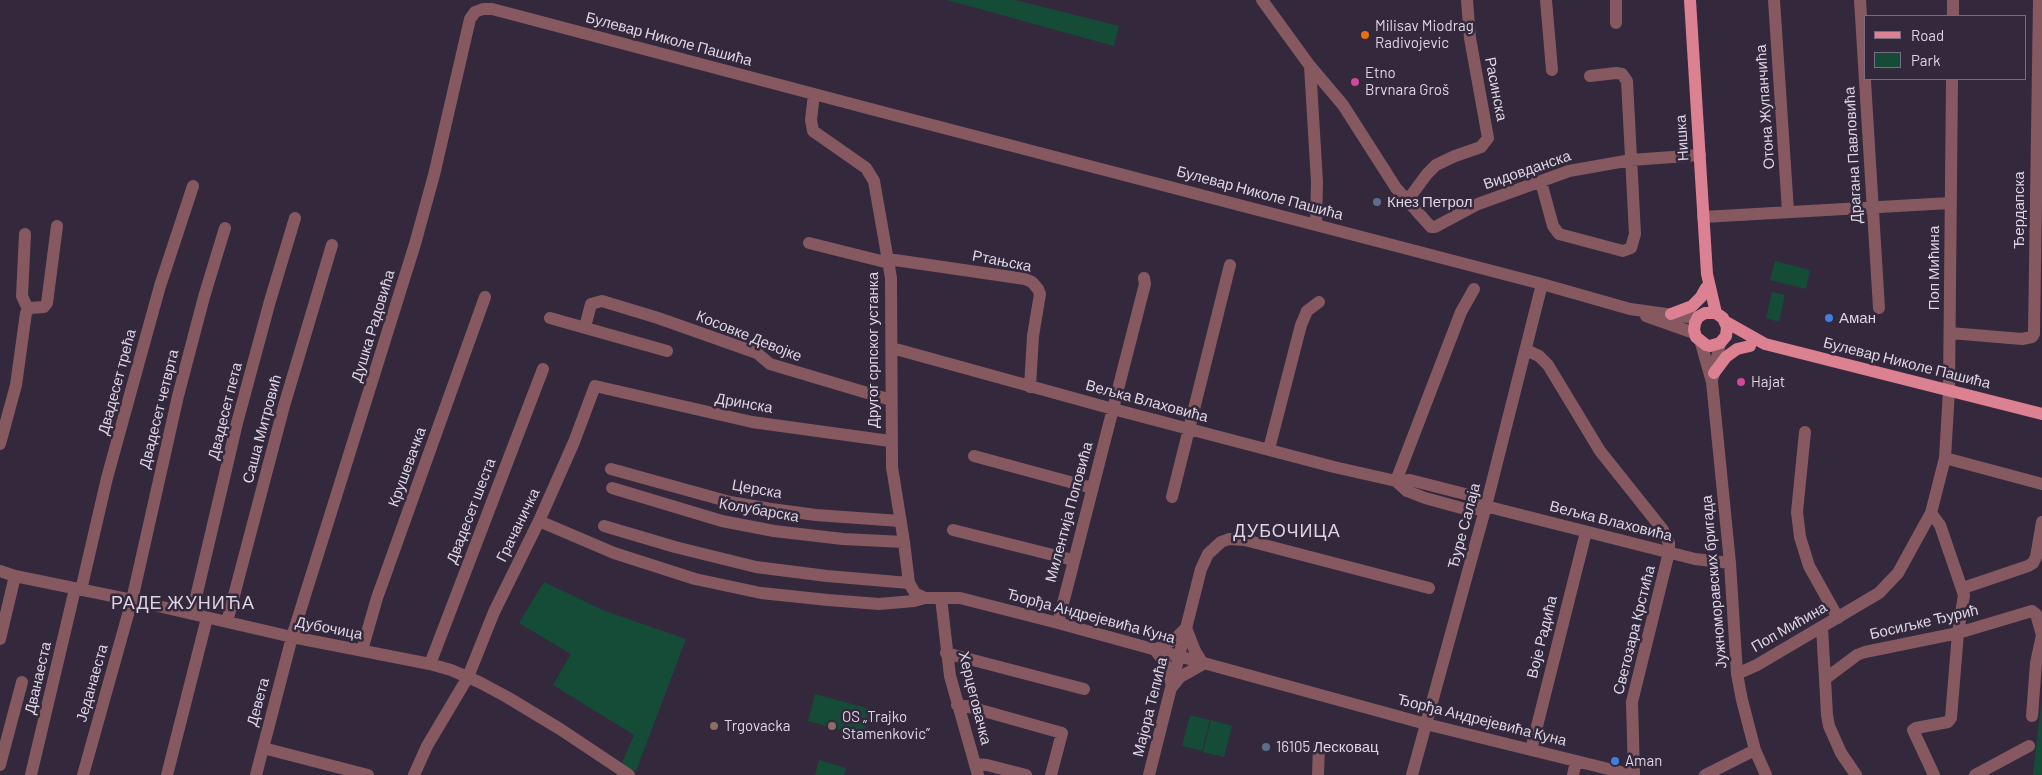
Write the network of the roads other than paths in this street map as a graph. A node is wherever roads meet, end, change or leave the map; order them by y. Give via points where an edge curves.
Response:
1 (1262, 0) edge
2 (1467, 0) edge
3 (1546, 0) edge
4 (1616, 0) edge
5 (1690, 0) edge
6 (1774, 0) edge
7 (1860, 0) edge
8 (1953, 0) edge
9 (2039, 0) edge
10 (1953, 15) edge
11 (470, 19) joint
12 (1616, 23) dead end
13 (1310, 66) junction
14 (1864, 69) edge
15 (1552, 70) dead end
16 (1590, 76) dead end
17 (1865, 80) edge
18 (1952, 80) edge
19 (814, 94) junction
20 (1700, 155) junction
21 (1631, 160) junction
22 (1541, 182) junction
23 (193, 186) dead end
24 (1406, 201) junction
25 (1950, 203) junction
26 (1872, 207) junction
27 (1788, 212) junction
28 (1703, 217) junction
29 (296, 218) dead end
30 (1316, 225) junction
31 (57, 226) dead end
32 (225, 228) dead end
33 (25, 234) dead end
34 (808, 243) dead end
35 (332, 245) dead end
36 (888, 261) junction
37 (1230, 265) dead end
38 (1707, 274) junction
39 (1144, 278) dead end
40 (1542, 284) junction
41 (1706, 288) junction
42 (1474, 289) dead end
43 (485, 296) dead end
44 (1319, 302) dead end
45 (1879, 308) dead end
46 (1630, 309) junction
47 (28, 310) junction
48 (1671, 314) junction
49 (1706, 314) junction
50 (550, 318) dead end
51 (1726, 322) junction
52 (585, 327) junction
53 (1950, 333) junction
54 (1698, 338) junction
55 (1722, 342) junction
56 (1765, 344) junction
57 (1750, 346) junction
58 (892, 348) junction
59 (1526, 350) junction
60 (667, 351) dead end
61 (542, 369) dead end
62 (1713, 377) junction
63 (595, 386) joint
64 (1030, 387) junction
65 (1950, 390) junction
66 (891, 400) junction
67 (1113, 410) junction
68 (2042, 414) edge
69 (1189, 429) junction
70 (1805, 432) dead end
71 (890, 440) junction
72 (0, 444) edge
73 (1269, 449) junction
74 (974, 456) dead end
75 (1945, 458) junction
76 (611, 469) dead end
77 (1396, 481) junction
78 (2042, 484) edge
79 (612, 488) dead end
80 (1092, 488) junction
81 (1172, 496) dead end
82 (1486, 506) junction
83 (1932, 512) junction
84 (540, 521) junction
85 (900, 521) junction
86 (2042, 522) edge
87 (604, 526) dead end
88 (953, 530) dead end
89 (1586, 532) junction
90 (904, 542) junction
91 (1669, 552) junction
92 (1073, 560) junction
93 (1730, 563) junction
94 (0, 571) edge
95 (15, 576) junction
96 (909, 583) junction
97 (1429, 588) dead end
98 (1963, 588) junction
99 (78, 589) junction
100 (925, 598) junction
101 (941, 598) junction
102 (132, 600) junction
103 (192, 614) junction
104 (207, 618) junction
105 (1838, 618) junction
106 (227, 622) junction
107 (1058, 623) junction
108 (1186, 628) junction
109 (1822, 628) junction
110 (1958, 633) junction
111 (292, 638) junction
112 (0, 639) edge
113 (362, 650) junction
114 (1155, 650) junction
115 (946, 652) junction
116 (1179, 657) junction
117 (430, 664) junction
118 (1203, 664) junction
119 (1737, 674) junction
120 (468, 676) junction
121 (1825, 679) junction
122 (22, 682) dead end
123 (1172, 687) junction
124 (1084, 689) dead end
125 (957, 705) junction
126 (2032, 716) dead end
127 (1426, 724) junction
128 (1319, 746) dead end
129 (2029, 746) dead end
130 (263, 748) junction
131 (1531, 750) junction
132 (1755, 750) junction
133 (1576, 760) junction
134 (0, 765) edge
135 (977, 770) edge
136 (331, 771) edge
137 (621, 773) edge
138 (31, 775) edge
139 (83, 775) edge
140 (167, 775) edge
141 (256, 775) edge
142 (368, 775) edge
143 (414, 775) edge
144 (1026, 775) edge
145 (1051, 775) edge
146 (1149, 775) edge
147 (1318, 775) edge
148 (1412, 775) edge
149 (1573, 775) edge
150 (1634, 775) edge
151 (1705, 775) edge
152 (1766, 775) edge
153 (1856, 775) edge
154 (1934, 775) edge
155 (1975, 775) edge

1 - 13 street
2 - 24 street, Расинска via 1470,38 1488,138 1480,147 1436,165
3 - 15 street
4 - 12 street
5 - 20 main road, Нишка
6 - 27 street, Отона Жупанчића
7 - 14 street, Драгана Павловића
8 - 10 street
9 - 53 street, Ђердапска via 2034,334 2022,339
11 - 19 street, Булевар Николе Пашића via 475,12 492,9
11 - 111 street, Душка Радовића via 415,244
13 - 24 street via 1344,105
13 - 30 street via 1317,182
16 - 21 street via 1616,73 1624,76
17 - 26 street, Драгана Павловића
18 - 25 street, Поп Мићина
19 - 30 street, Булевар Николе Пашића
19 - 36 street, Другог српског устанка via 813,131 872,176
20 - 21 street, Видовданска
20 - 28 main road, Нишка
21 - 22 street, Видовданска via 1569,171
21 - 22 street via 1635,234 1633,245 1628,250 1559,234 1553,226
22 - 24 street, Видовданска via 1496,197 1434,227
23 - 99 street, Двадесет трећа via 160,286
25 - 26 street
25 - 53 street, Поп Мићина
26 - 27 street
26 - 45 street, Драгана Павловића
27 - 28 street
28 - 38 main road, Нишка
29 - 103 street, Двадесет пета via 237,423
30 - 40 street, Булевар Николе Пашића
31 - 47 street via 47,304
32 - 102 street, Двадесет четврта via 178,396
33 - 47 street via 22,296
34 - 36 street, Ртањска
35 - 106 street, Саша Митровић via 284,406
36 - 58 street, Другог српског устанка
36 - 64 street, Ртањска via 1032,282 1040,294
37 - 69 street
38 - 41 main road
38 - 49 main road
39 - 67 street, Милентија Поповића
40 - 46 street, Булевар Николе Пашића
40 - 59 street, Ђуре Салаја
41 - 48 main road via 1692,306
41 - 49 main road
42 - 77 street via 1461,312
43 - 113 street, Крушевачка via 377,598
44 - 73 street via 1307,311 1301,325
46 - 48 street, Булевар Николе Пашића
46 - 54 street
47 - 72 street via 16,385
48 - 49 street, Булевар Николе Пашића
49 - 51 main road
49 - 54 main road via 1695,323
50 - 52 street
51 - 55 main road via 1727,331
51 - 56 main road, Булевар Николе Пашића
52 - 60 street
52 - 66 street, Косовке Девојке via 591,304 602,301 756,353 770,364
53 - 65 street, Поп Мићина
54 - 55 main road via 1710,346
54 - 62 street, Јужноморавских бригада
55 - 57 main road, Булевар Николе Пашића
55 - 62 street, Јужноморавских бригада
56 - 57 main road, Булевар Николе Пашића
56 - 65 main road, Булевар Николе Пашића
57 - 62 main road via 1737,349 1726,357
58 - 64 street, Вељка Влаховића
58 - 66 street, Другог српског устанка
59 - 82 street, Ђуре Салаја
59 - 91 street via 1539,356 1548,366 1600,451 1663,530
61 - 117 street, Двадесет шеста
62 - 93 street, Јужноморавских бригада
63 - 71 street, Дринска via 752,422
63 - 84 street, Грачаничка
64 - 67 street, Вељка Влаховића
65 - 68 main road, Булевар Николе Пашића
65 - 75 street, Поп Мићина
66 - 71 street, Другог српског устанка
67 - 69 street, Вељка Влаховића
67 - 80 street, Милентија Поповића
69 - 73 street, Вељка Влаховића
69 - 81 street
70 - 105 street via 1797,512 1800,537 1809,566
71 - 85 street, Другог српског устанка
73 - 77 street, Вељка Влаховића
74 - 80 street
75 - 78 street
75 - 83 street, Поп Мићина
76 - 85 street, Церска via 730,502 816,515
77 - 82 street, Вељка Влаховића via 1407,491 1425,498 1466,508
79 - 90 street, Колубарска via 722,521 774,531
80 - 92 street, Милентија Поповића
82 - 89 street, Вељка Влаховића
82 - 127 street, Ђуре Салаја
83 - 98 street
83 - 105 street, Поп Мићина via 1889,584
84 - 100 street, Ђорђа Андрејевића Куна via 653,566 694,579 761,593 879,604
84 - 120 street, Грачаничка via 494,612
85 - 90 street, Другог српског устанка
86 - 98 street via 2033,562
87 - 96 street via 737,563 827,576
88 - 92 street
89 - 91 street, Вељка Влаховића
89 - 131 street, Воје Радића
90 - 96 street, Другог српског устанка
91 - 93 street, Вељка Влаховића via 1705,562
91 - 150 street, Светозара Крстића via 1632,702
92 - 107 street, Милентија Поповића
93 - 119 street, Јужноморавских бригада
94 - 95 street, Дубочица
95 - 99 street, Дубочица
95 - 112 street
96 - 100 street via 915,593
97 - 108 street, Мајора Тепића via 1245,540 1229,539 1214,547 1205,558
98 - 110 street
99 - 102 street, Дубочица
99 - 138 street, Дванаеста
100 - 101 street, Ђорђа Андрејевића Куна
101 - 107 street, Ђорђа Андрејевића Куна via 960,598
101 - 115 street, Херцеговачка
102 - 103 street, Дубочица
102 - 139 street, Једанаеста
103 - 104 street, Дубочица
104 - 106 street, Дубочица
104 - 140 street
105 - 109 street, Поп Мићина
106 - 111 street, Дубочица
107 - 114 street, Ђорђа Андрејевића Куна
108 - 114 street via 1175,639
108 - 116 street, Мајора Тепића
108 - 118 street
109 - 119 street, Поп Мићина
109 - 121 street
110 - 121 street, Босиљке Ђурић via 1865,652
110 - 126 street, Босиљке Ђурић via 2032,611 2036,614 2042,635 2036,663
110 - 154 street via 1950,721 1913,730
111 - 113 street, Дубочица
111 - 130 street, Девета
113 - 117 street, Дубочица
114 - 116 street, Ђорђа Андрејевића Куна
114 - 123 street via 1169,671
115 - 124 street
115 - 125 street, Херцеговачка
116 - 118 street, Ђорђа Андрејевића Куна
116 - 123 street, Мајора Тепића
117 - 120 street, Дубочица
118 - 123 street via 1180,677
118 - 127 street, Ђорђа Андрејевића Куна
119 - 132 street, Јужноморавских бригада
120 - 137 street, Дубочица via 560,729
120 - 143 street, Грачаничка
121 - 153 street via 1829,726 1841,753
122 - 134 street
123 - 146 street, Мајора Тепића
125 - 135 street, Херцеговачка
125 - 145 street via 1062,734
127 - 131 street, Ђорђа Андрејевића Куна
127 - 148 street, Ђуре Салаја
128 - 147 street
129 - 155 street
130 - 136 street
130 - 141 street, Девета
131 - 133 street, Ђорђа Андрејевића Куна
132 - 151 street
132 - 152 street, Јужноморавских бригада
133 - 149 street
133 - 150 street, Ђорђа Андрејевића Куна
135 - 144 street via 987,764
136 - 142 street

